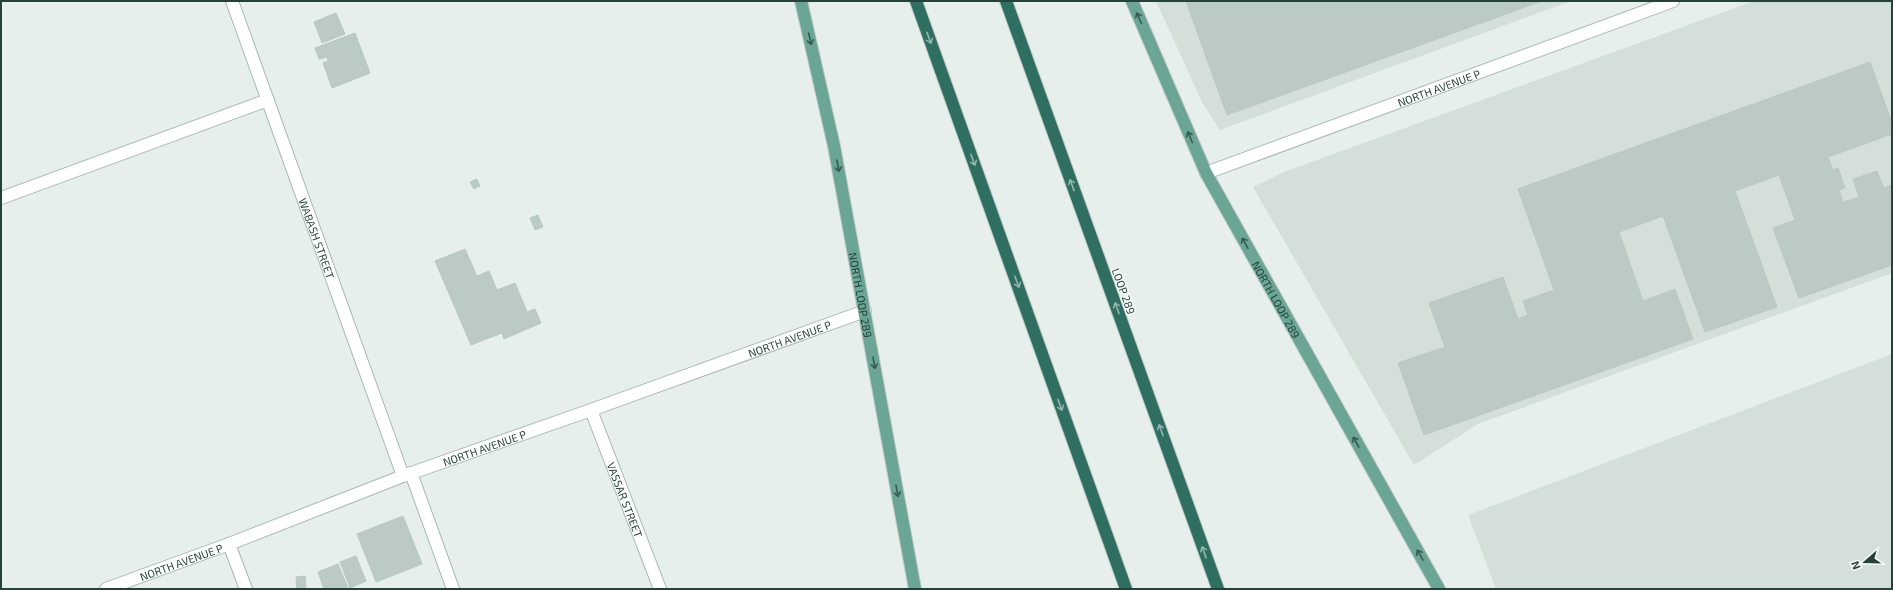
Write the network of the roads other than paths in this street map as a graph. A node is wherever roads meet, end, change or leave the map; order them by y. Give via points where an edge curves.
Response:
1 (232, 1) edge
2 (802, 1) edge
3 (916, 1) edge
4 (1006, 1) edge
5 (1132, 1) edge
6 (1672, 1) edge
7 (268, 100) junction
8 (1206, 173) junction
9 (1, 198) edge
10 (865, 311) junction
11 (591, 410) junction
12 (407, 474) junction
13 (229, 544) junction
14 (106, 589) edge
15 (246, 589) edge
16 (453, 589) edge
17 (660, 589) edge
18 (915, 589) edge
19 (1126, 589) edge
20 (1218, 589) edge
21 (1439, 589) edge

1 - 7 street, WABASH STREET
2 -> 10 main road, NORTH LOOP 289 via 834,146
3 -> 19 highway
20 -> 4 highway, LOOP 289
8 -> 5 main road, NORTH LOOP 289
6 - 8 street, NORTH AVENUE P
7 - 9 street
7 - 12 street, WABASH STREET
21 -> 8 main road, NORTH LOOP 289
10 - 11 street, NORTH AVENUE P
10 -> 18 main road, NORTH LOOP 289
11 - 12 street, NORTH AVENUE P
11 - 17 street, VASSAR STREET
12 - 13 street, NORTH AVENUE P
12 - 16 street, WABASH STREET
13 - 14 street, NORTH AVENUE P
13 - 15 street

